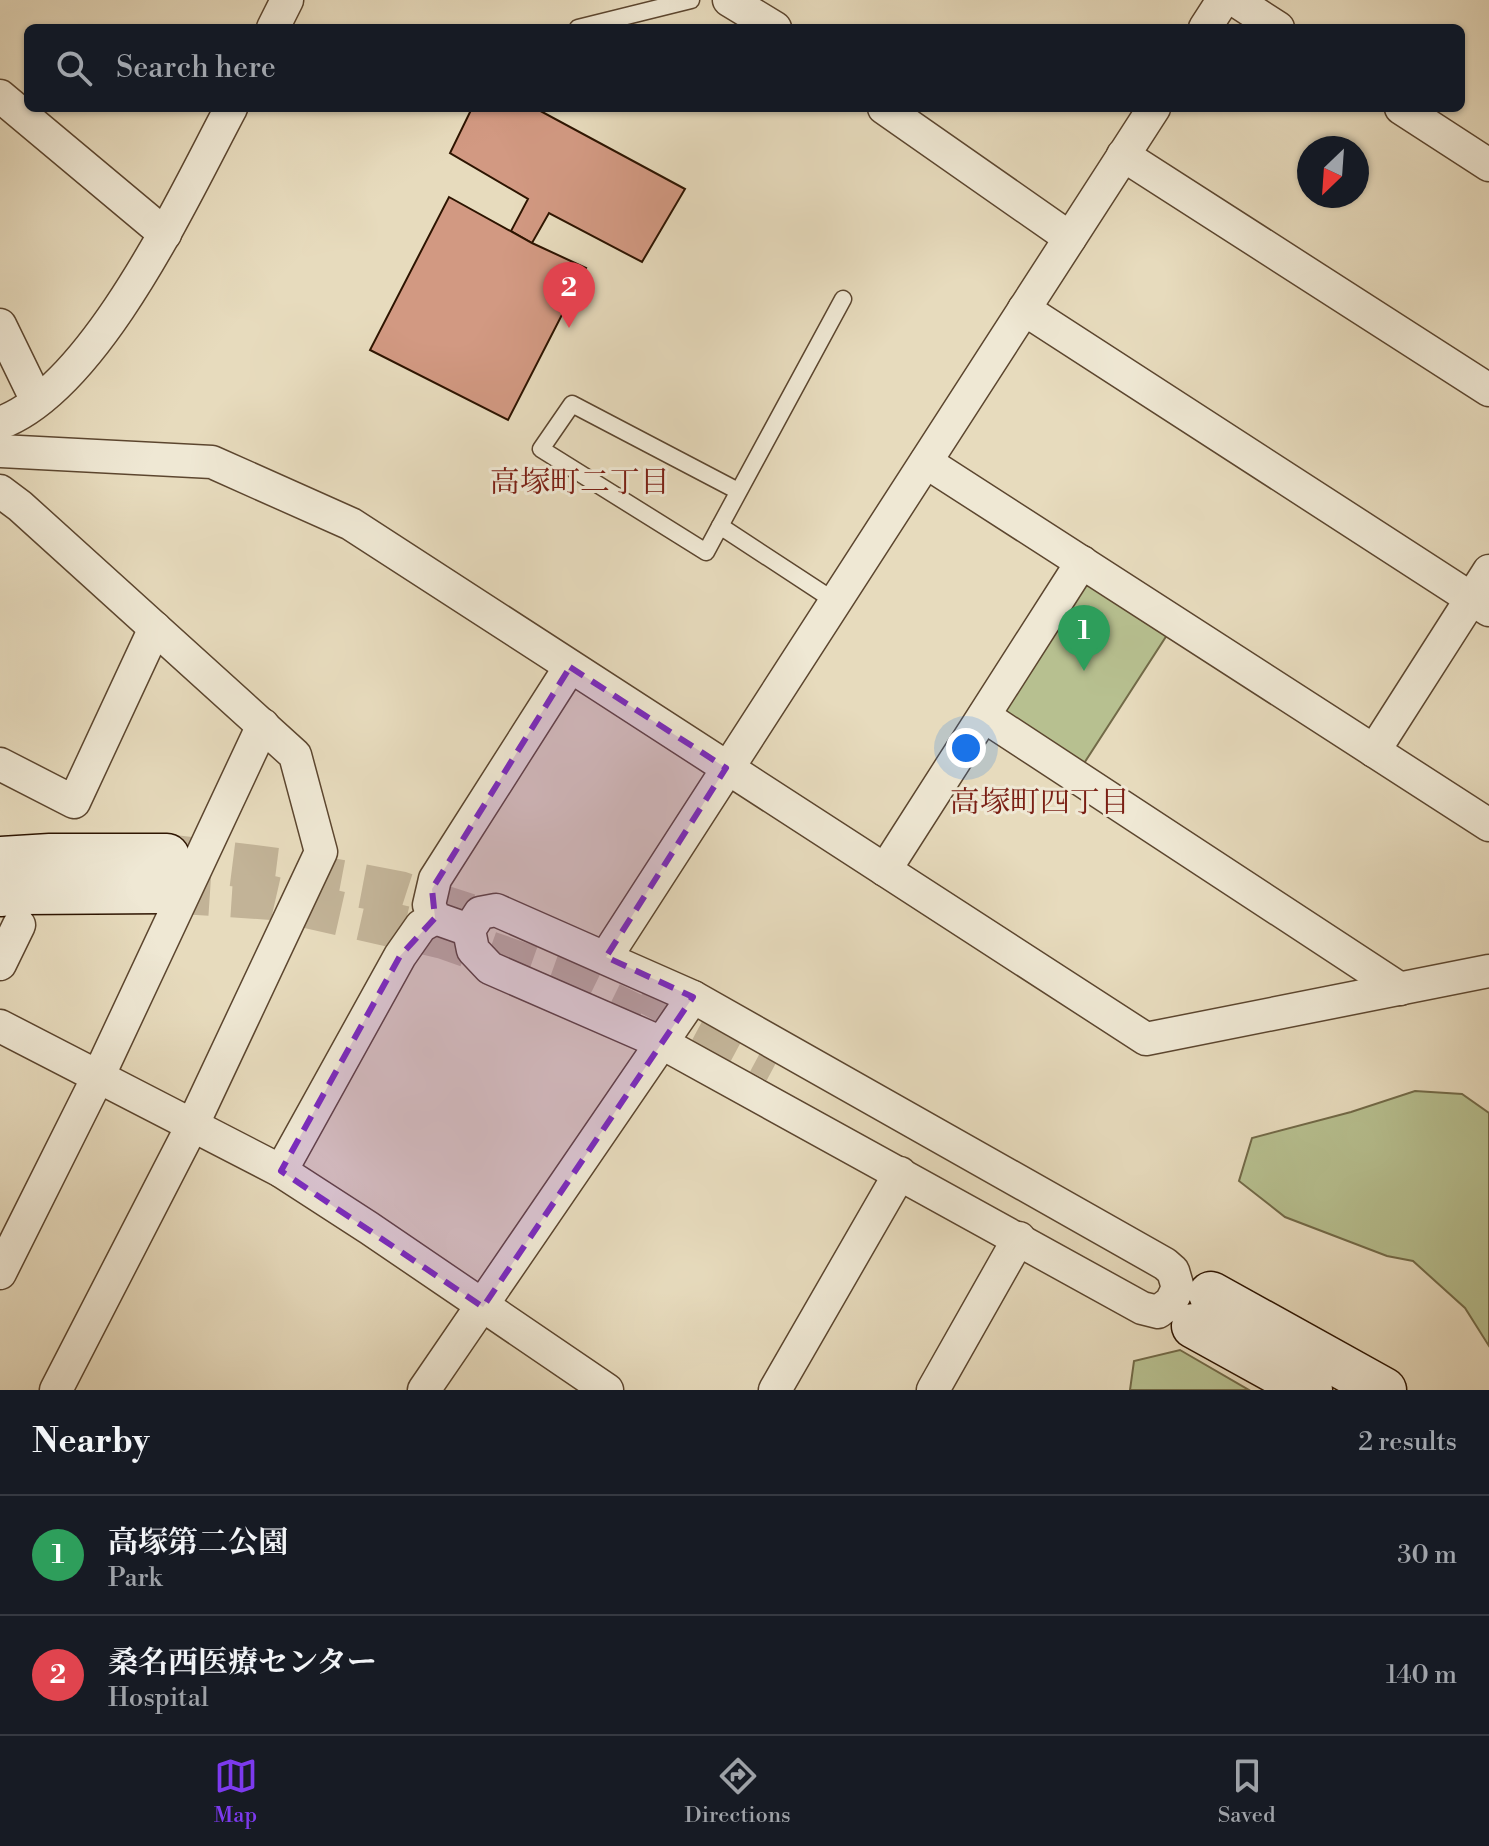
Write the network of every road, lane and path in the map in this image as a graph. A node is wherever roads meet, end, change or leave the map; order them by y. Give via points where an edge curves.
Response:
1 (287, 0) edge
2 (691, 0) edge
3 (729, 0) edge
4 (1223, 0) edge
5 (1235, 0) edge
6 (275, 24) edge
7 (594, 24) edge
8 (768, 24) edge
9 (1208, 24) edge
10 (1272, 24) edge
11 (0, 96) edge
12 (229, 112) edge
13 (890, 112) edge
14 (1151, 112) edge
15 (1407, 112) edge
16 (1123, 155) junction
17 (1489, 165) edge
18 (165, 234) junction
19 (1070, 238) junction
20 (843, 299) dead end
21 (1024, 309) junction
22 (0, 325) edge
23 (1489, 390) edge
24 (37, 401) junction
25 (0, 423) edge
26 (0, 451) edge
27 (926, 462) junction
28 (0, 491) edge
29 (738, 491) junction
30 (720, 526) junction
31 (1082, 562) junction
32 (1489, 571) edge
33 (836, 602) junction
34 (1480, 605) edge
35 (155, 628) junction
36 (570, 667) junction
37 (984, 716) junction
38 (263, 725) junction
39 (1374, 751) junction
40 (0, 764) edge
41 (726, 768) junction
42 (1489, 825) edge
43 (0, 859) edge
44 (885, 870) junction
45 (9, 910) edge
46 (435, 918) junction
47 (469, 930) junction
48 (606, 957) junction
49 (0, 964) edge
50 (1489, 971) edge
51 (1400, 989) junction
52 (693, 997) junction
53 (0, 1026) edge
54 (662, 1043) junction
55 (98, 1077) junction
56 (192, 1126) junction
57 (281, 1171) junction
58 (900, 1173) junction
59 (1019, 1238) junction
60 (0, 1273) edge
61 (483, 1307) junction
62 (56, 1390) edge
63 (424, 1390) edge
64 (607, 1390) edge
65 (775, 1390) edge
66 (933, 1390) edge
67 (1310, 1390) edge
68 (1384, 1390) edge

1 - 6 street
2 - 7 lane
3 - 8 street
4 - 9 street
5 - 10 street
11 - 18 street
12 - 18 street
13 - 19 street
14 - 16 street
15 - 17 street
16 - 19 street
16 - 23 street
18 - 24 street via 101,334
19 - 21 street
20 - 29 lane
21 - 27 street
21 - 34 street
22 - 24 street
24 - 25 street
26 - 36 street via 212,462 351,524
27 - 31 street
27 - 33 street
28 - 35 street
29 - 30 lane
29 - 30 lane via 572,404 541,449 706,552
30 - 33 lane
31 - 37 street
31 - 39 street
32 - 34 street
33 - 41 street
34 - 39 street
35 - 38 street
35 - 40 street via 74,802
36 - 41 street
36 - 46 street via 435,879 429,905
37 - 44 street
37 - 51 street
38 - 55 street
38 - 56 street via 295,755 321,852
39 - 42 street
41 - 44 street
41 - 48 street
43 - 45 main road via 50,856 167,874 21,892
44 - 51 street via 1146,1039
45 - 49 street
46 - 47 street
46 - 57 street via 421,926 400,956
47 - 48 street via 480,913 496,910
47 - 54 street via 473,950 490,968
48 - 52 street
50 - 51 street
52 - 54 street
52 - 59 street via 1165,1264 1178,1288 1158,1312 1142,1308
53 - 55 street
54 - 58 street
54 - 61 street
55 - 56 street
55 - 60 street
56 - 57 street
56 - 62 street
57 - 61 street
58 - 59 street
58 - 65 street
59 - 66 street
61 - 63 street
61 - 64 street
67 - 68 main road via 1203,1310

